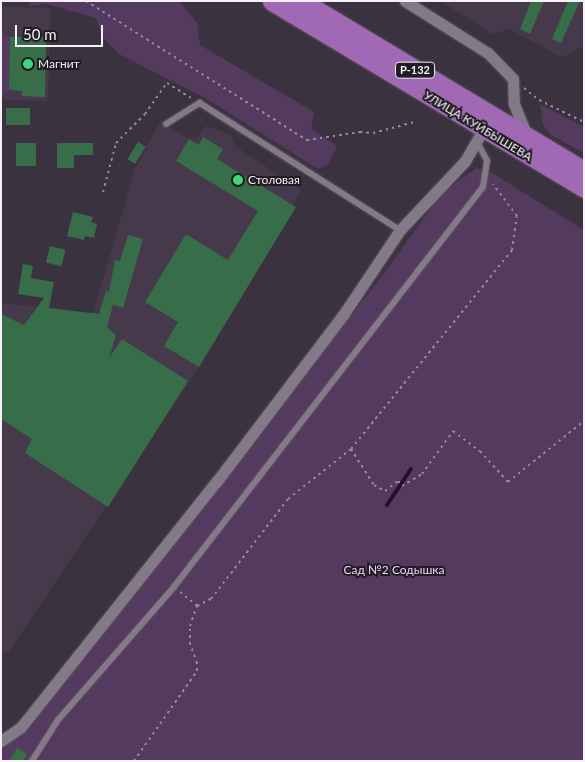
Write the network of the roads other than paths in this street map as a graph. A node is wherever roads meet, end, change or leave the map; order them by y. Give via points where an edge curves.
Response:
1 (272, 1) edge
2 (301, 1) edge
3 (405, 1) edge
4 (166, 124) dead end
5 (480, 136) junction
6 (529, 140) junction
7 (584, 171) edge
8 (584, 188) edge
9 (400, 230) junction
10 (1, 741) edge
11 (32, 761) edge

1 - 5 highway, УЛИЦА КУЙБЫШЕВА / Р-132
2 - 6 highway, УЛИЦА КУЙБЫШЕВА / Р-132
3 - 6 street via 488,53 513,79 518,122
4 - 9 lane via 200,103
5 - 8 highway, УЛИЦА КУЙБЫШЕВА / Р-132
5 - 9 street via 465,161
5 - 11 lane via 487,161 483,187 174,587 58,720
6 - 7 highway, УЛИЦА КУЙБЫШЕВА / Р-132
9 - 10 street via 343,315 217,481 21,727

